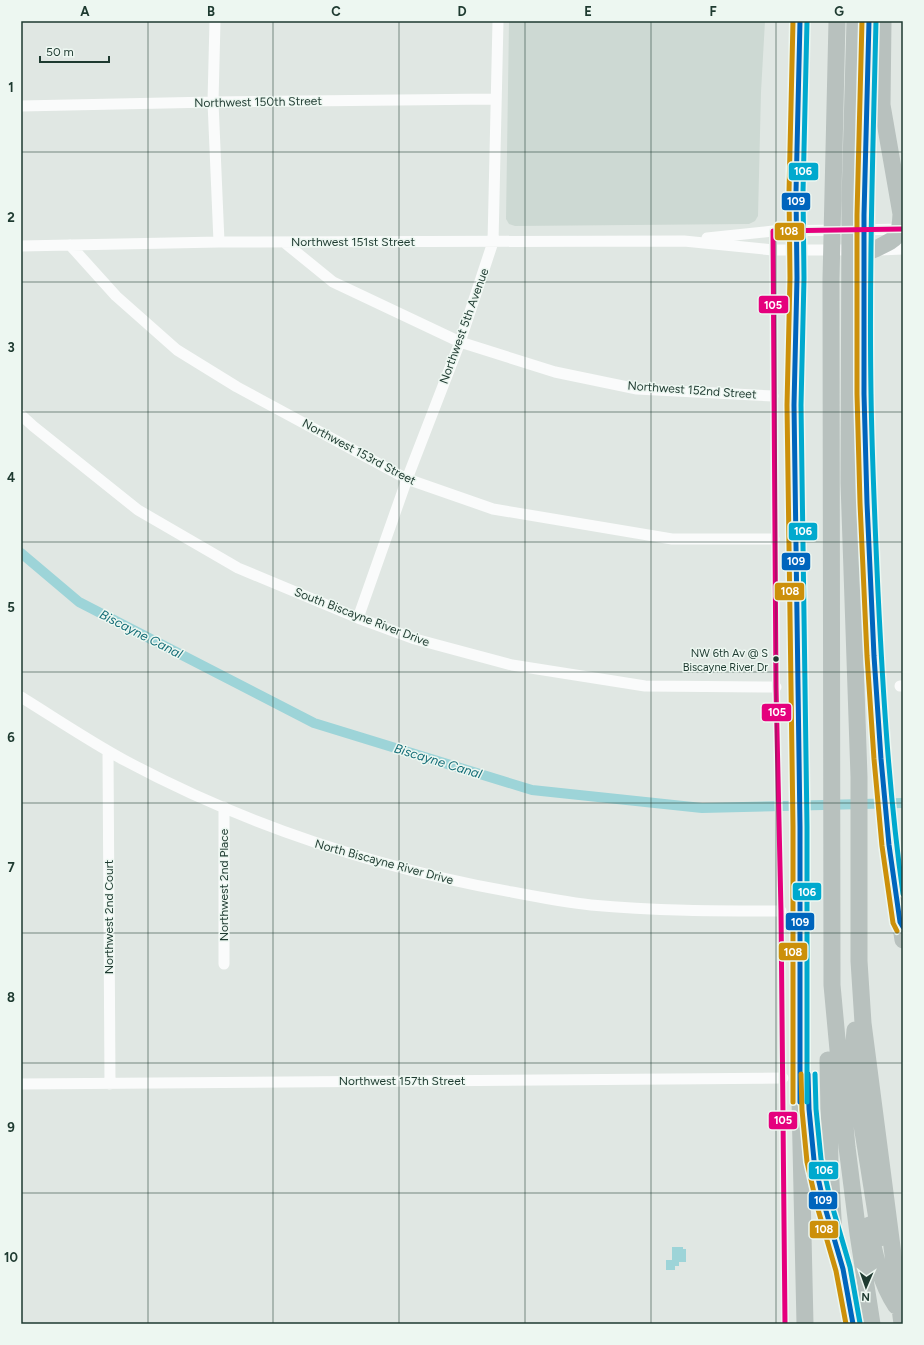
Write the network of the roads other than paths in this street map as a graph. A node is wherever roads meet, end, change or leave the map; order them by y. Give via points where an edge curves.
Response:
1 (215, 21) edge
2 (498, 21) edge
3 (800, 21) edge
4 (833, 21) edge
5 (837, 21) edge
6 (855, 21) edge
7 (869, 21) edge
8 (883, 21) edge
9 (495, 99) junction
10 (213, 102) junction
11 (21, 106) edge
12 (830, 200) junction
13 (902, 229) edge
14 (773, 231) junction
15 (684, 241) junction
16 (219, 242) junction
17 (493, 242) junction
18 (285, 243) junction
19 (70, 245) junction
20 (21, 246) edge
21 (903, 249) edge
22 (773, 250) junction
23 (873, 250) junction
24 (460, 342) junction
25 (774, 396) dead end
26 (21, 415) edge
27 (407, 479) junction
28 (774, 539) dead end
29 (358, 618) junction
30 (776, 687) dead end
31 (21, 697) edge
32 (108, 751) junction
33 (224, 807) junction
34 (830, 827) junction
35 (800, 904) junction
36 (781, 911) dead end
37 (902, 925) edge
38 (903, 940) edge
39 (859, 961) junction
40 (224, 964) dead end
41 (783, 1078) dead end
42 (21, 1084) edge
43 (110, 1084) junction
44 (869, 1232) junction
45 (834, 1236) junction
46 (903, 1300) edge
47 (903, 1314) edge
48 (805, 1324) edge
49 (853, 1324) edge
50 (872, 1324) edge
51 (902, 1324) edge

1 - 10 street
2 - 9 street, Northwest 5th Avenue
3 - 35 highway via 794,405
4 - 12 highway
5 - 12 highway
6 - 39 highway via 850,200 849,483 859,777
7 - 37 highway via 864,215 867,495 881,759 889,845
8 - 13 highway via 882,104
9 - 10 street, Northwest 150th Street
9 - 17 street, Northwest 5th Avenue
10 - 11 street, Northwest 150th Street
10 - 16 street
12 - 34 highway
13 - 14 street, Northwest 151st Street
13 - 23 highway via 895,238
14 - 15 street, Northwest 151st Street
14 - 22 street
15 - 17 street, Northwest 151st Street
15 - 22 street, Northwest 151st Street
16 - 18 street, Northwest 151st Street
16 - 19 street, Northwest 151st Street
17 - 18 street, Northwest 151st Street
17 - 24 street, Northwest 5th Avenue
18 - 24 street, Northwest 152nd Street via 333,282
19 - 20 street, Northwest 151st Street
19 - 27 street, Northwest 153rd Street via 116,296 177,350 237,387
21 - 23 street, Northwest 151st Street
22 - 23 street, Northwest 151st Street
24 - 25 street, Northwest 152nd Street via 555,372 637,389
24 - 27 street, Northwest 5th Avenue
26 - 29 street, South Biscayne River Drive via 138,510 238,568
27 - 28 street, Northwest 153rd Street via 493,509 672,539
27 - 29 street, Northwest 5th Avenue
29 - 30 street, South Biscayne River Drive via 415,639 520,666 645,686
31 - 32 street, North Biscayne River Drive
32 - 33 street, North Biscayne River Drive via 157,777
32 - 43 street, Northwest 2nd Court
33 - 36 street, North Biscayne River Drive via 339,851 482,887 555,900 617,907 656,910
33 - 40 street, Northwest 2nd Place
34 - 44 highway via 832,985 838,1060
34 - 45 highway via 827,988
35 - 45 highway via 805,921 806,1030 814,1160
35 - 48 highway via 800,1102
37 - 38 highway
39 - 44 highway via 854,1042
39 - 51 highway via 863,1023
41 - 43 street, Northwest 157th Street
42 - 43 street, Northwest 157th Street
44 - 46 highway via 888,1280
44 - 47 highway via 885,1285
44 - 50 highway
45 - 49 highway

